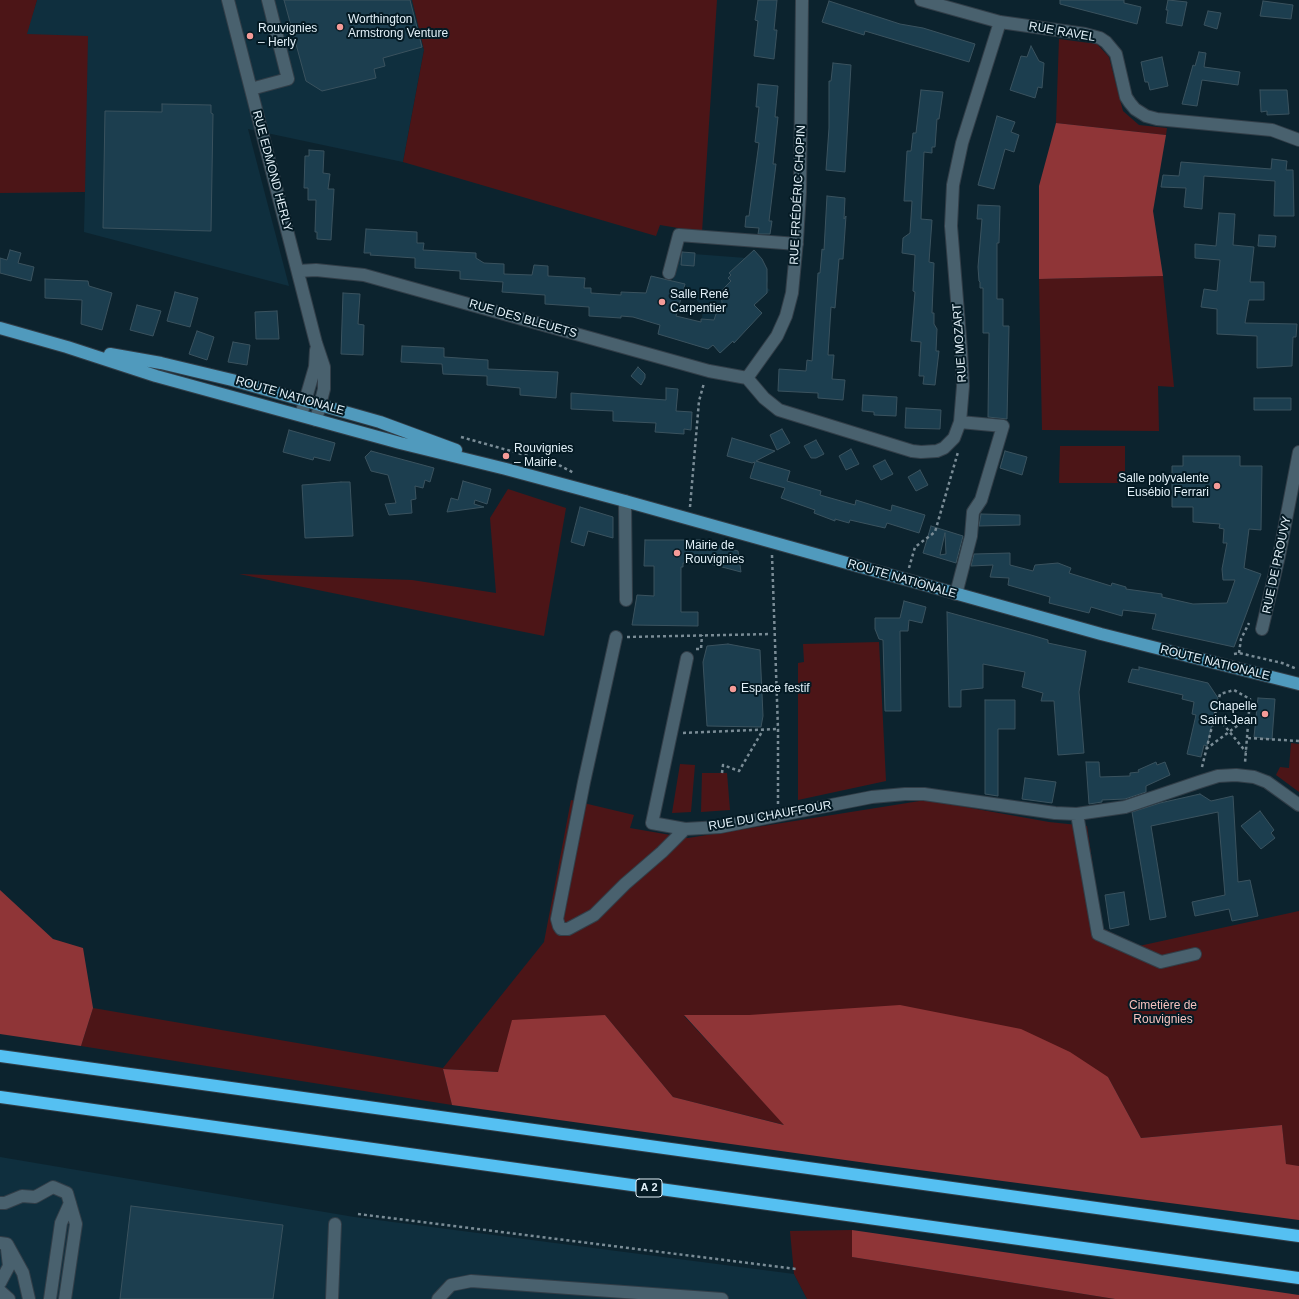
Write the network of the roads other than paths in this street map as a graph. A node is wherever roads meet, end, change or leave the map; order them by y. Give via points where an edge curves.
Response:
1 (228, 0) edge
2 (268, 0) edge
3 (802, 0) edge
4 (921, 0) edge
5 (1000, 22) junction
6 (251, 89) junction
7 (1299, 140) edge
8 (797, 244) junction
9 (298, 271) junction
10 (669, 273) dead end
11 (0, 328) edge
12 (316, 343) junction
13 (67, 346) junction
14 (747, 378) junction
15 (305, 401) junction
16 (320, 405) junction
17 (301, 416) junction
18 (316, 420) junction
19 (960, 422) junction
20 (1299, 452) edge
21 (506, 469) junction
22 (625, 501) junction
23 (956, 594) junction
24 (626, 600) dead end
25 (1262, 630) dead end
26 (616, 637) road end
27 (687, 658) dead end
28 (1299, 684) edge
29 (1299, 805) edge
30 (1077, 814) junction
31 (685, 829) junction
32 (1195, 954) dead end
33 (0, 1056) edge
34 (0, 1097) edge
35 (0, 1203) edge
36 (70, 1203) junction
37 (335, 1224) dead end
38 (1299, 1236) edge
39 (4, 1244) edge
40 (1299, 1278) edge
41 (0, 1283) edge
42 (0, 1291) edge
43 (9, 1299) edge
44 (29, 1299) edge
45 (50, 1299) edge
46 (65, 1299) edge
47 (332, 1299) edge
48 (438, 1299) edge
49 (722, 1299) edge

1 - 6 street, RUE EDMOND HERLY
2 - 6 street via 288,79
3 - 8 street, RUE FRÉDÉRIC CHOPIN
4 - 5 street, RUE RAVEL
5 - 7 street, RUE RAVEL via 1100,38 1116,54 1126,97 1135,109 1146,116 1272,130
5 - 19 street, RUE MOZART via 962,143 953,191 952,239 962,365
6 - 9 street, RUE EDMOND HERLY
8 - 10 street via 679,235
8 - 14 street, RUE FRÉDÉRIC CHOPIN via 792,292 786,316 773,344
9 - 12 street, RUE EDMOND HERLY
9 - 14 street, RUE DES BLEUETS via 322,270 364,275 709,371
11 - 13 main road, ROUTE NATIONALE
12 - 15 street, RUE EDMOND HERLY via 316,361
12 - 16 street, RUE EDMOND HERLY via 326,376
13 - 15 main road, ROUTE NATIONALE via 210,374
13 - 17 main road, ROUTE NATIONALE via 156,376
14 - 19 street, RUE MOZART via 764,398 779,410 912,451 937,451 944,448 954,438
15 - 16 main road, ROUTE NATIONALE
15 - 17 street, RUE EDMOND HERLY
16 - 18 street, RUE EDMOND HERLY
16 - 21 main road, ROUTE NATIONALE via 386,424
17 - 18 main road, ROUTE NATIONALE
18 - 21 main road, ROUTE NATIONALE
19 - 23 street via 1002,426 981,500 973,512 971,536
20 - 25 street, RUE DE PROUVY via 1278,565
21 - 22 main road, ROUTE NATIONALE
22 - 23 main road, ROUTE NATIONALE
22 - 24 street
23 - 28 main road, ROUTE NATIONALE
26 - 31 street via 584,782 557,919 558,926 561,929 568,929 594,915
27 - 31 street, RUE DU CHAUFFOUR via 652,823
29 - 30 street, RUE DU CHAUFFOUR via 1267,782 1244,775 1218,776 1125,807
30 - 31 street, RUE DU CHAUFFOUR via 915,793 872,797 720,827
30 - 32 street via 1098,934 1161,962
33 - 38 highway
34 - 40 highway, A 2
35 - 36 street via 22,1196 35,1197 53,1187 67,1193
36 - 45 street via 60,1223
36 - 46 street via 76,1224
37 - 47 street
39 - 41 street via 9,1266
39 - 44 street via 23,1273
42 - 43 street
48 - 49 street via 451,1284 471,1281

